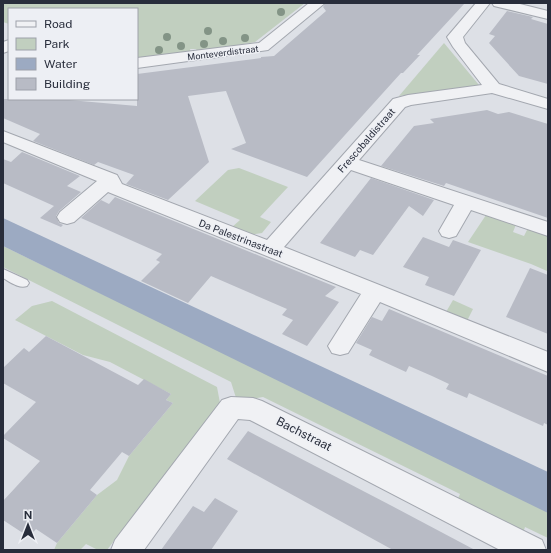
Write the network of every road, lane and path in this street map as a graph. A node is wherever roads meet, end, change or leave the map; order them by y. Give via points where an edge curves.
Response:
1 (318, 3) edge
2 (483, 3) edge
3 (499, 3) edge
4 (548, 15) edge
5 (138, 63) edge
6 (493, 88) junction
7 (548, 104) edge
8 (5, 139) edge
9 (347, 162) junction
10 (110, 179) junction
11 (466, 201) junction
12 (67, 217) dead end
13 (548, 229) edge
14 (449, 231) dead end
15 (271, 249) junction
16 (3, 273) edge
17 (23, 283) dead end
18 (375, 291) junction
19 (340, 346) dead end
20 (548, 362) edge
21 (126, 550) edge
22 (531, 550) edge

1 - 5 street, Monteverdistraat via 263,47
2 - 6 street via 455,37
3 - 4 street
6 - 7 street, Frescobaldistraat
6 - 9 street, Frescobaldistraat via 399,103
8 - 10 street, Da Palestrinastraat
9 - 11 street
9 - 15 street, Frescobaldistraat
10 - 12 street
10 - 15 street, Da Palestrinastraat via 115,188
11 - 13 street
11 - 14 street
15 - 18 street, Da Palestrinastraat
16 - 17 lane
18 - 19 street
18 - 20 street, Da Palestrinastraat
21 - 22 street, Bachstraat via 231,408 253,409

